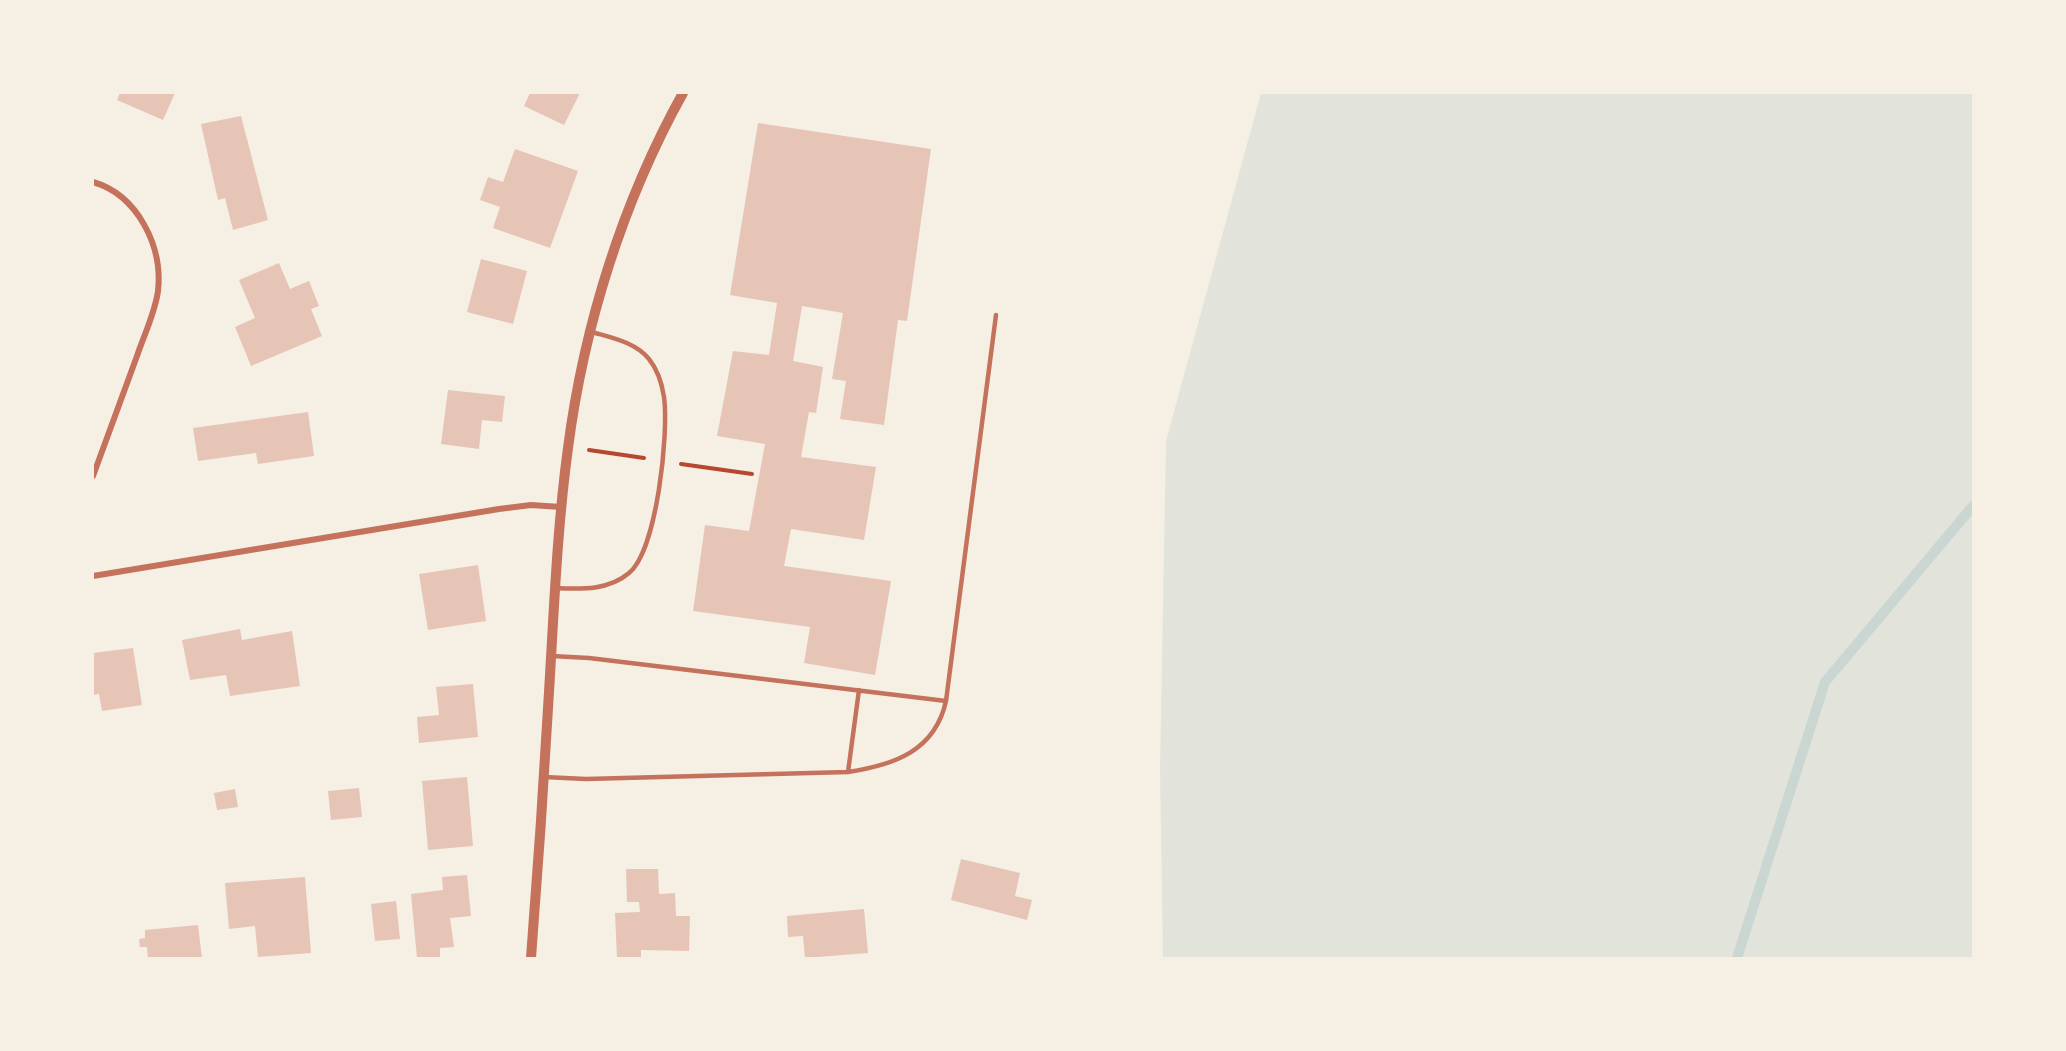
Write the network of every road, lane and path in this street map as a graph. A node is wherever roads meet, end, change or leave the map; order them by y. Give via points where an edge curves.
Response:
1 (683, 93) edge
2 (93, 182) edge
3 (996, 315) dead end
4 (591, 331) junction
5 (93, 476) edge
6 (561, 507) junction
7 (93, 576) edge
8 (555, 588) junction
9 (551, 656) junction
10 (859, 690) junction
11 (946, 701) junction
12 (848, 772) junction
13 (544, 777) junction
14 (531, 958) edge

1 - 4 street via 634,197
2 - 5 street via 113,191 136,213 152,241 159,274 154,309
3 - 11 lane
4 - 6 street via 571,428
4 - 8 lane via 640,350 655,367 665,410 658,490 649,538 637,565 628,574 604,586
6 - 7 street via 499,509
6 - 8 street
8 - 9 street
9 - 10 lane
9 - 13 street
10 - 11 lane
10 - 12 lane
11 - 12 lane via 935,730 915,750 881,765
12 - 13 lane
13 - 14 street

